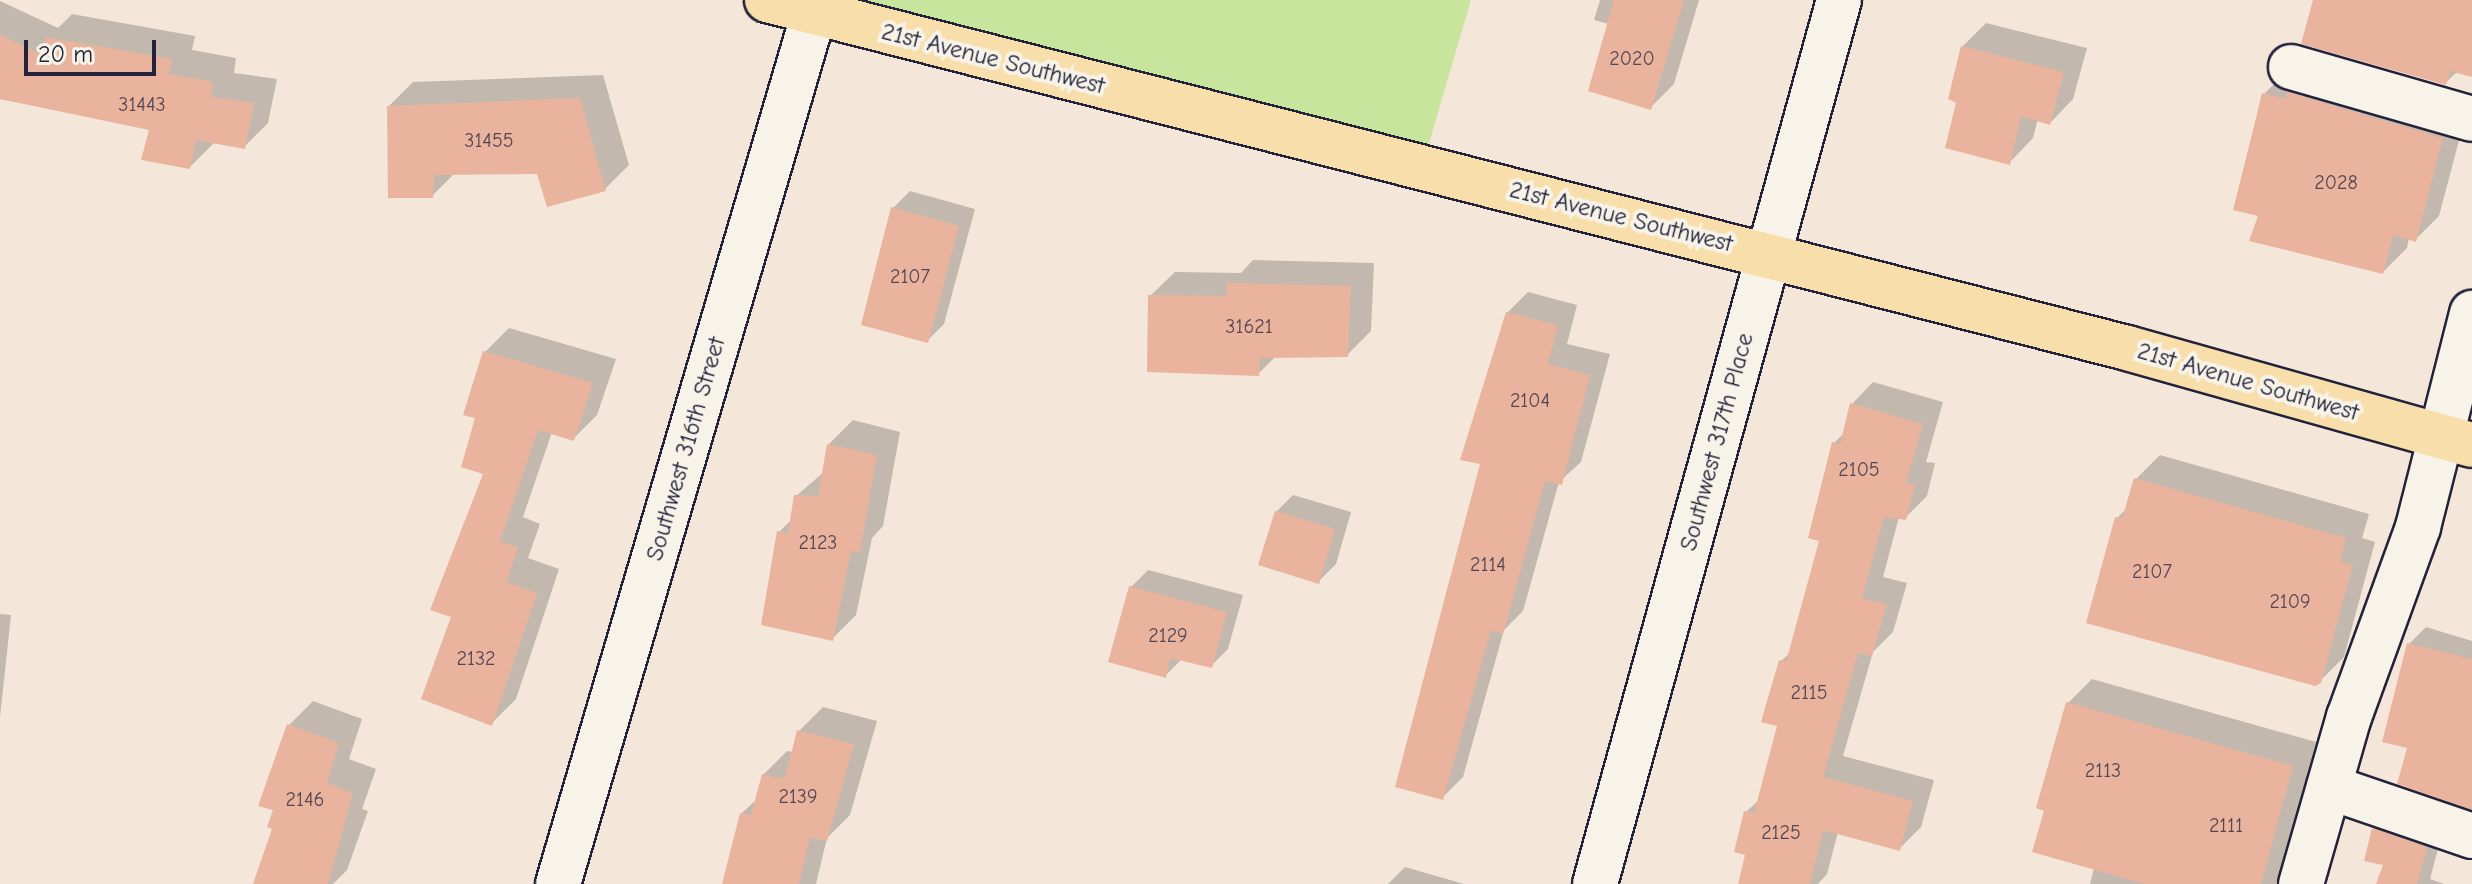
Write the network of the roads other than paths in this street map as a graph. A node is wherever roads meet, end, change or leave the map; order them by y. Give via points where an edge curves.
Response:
1 (767, 0) edge
2 (1839, 0) edge
3 (814, 13) junction
4 (2291, 67) dead end
5 (2472, 119) edge
6 (1768, 254) junction
7 (2472, 313) edge
8 (2455, 440) edge
9 (2329, 787) junction
10 (2472, 836) edge
11 (558, 884) edge
12 (1595, 884) edge
13 (2301, 884) edge

1 - 3 main road, 21st Avenue Southwest
2 - 6 street, Southwest 317th Place
3 - 6 main road, 21st Avenue Southwest
3 - 11 street, Southwest 316th Street
4 - 5 street
6 - 8 main road, 21st Avenue Southwest
6 - 12 street, Southwest 317th Place
7 - 8 street
8 - 9 street via 2418,527
9 - 10 street
9 - 13 street

